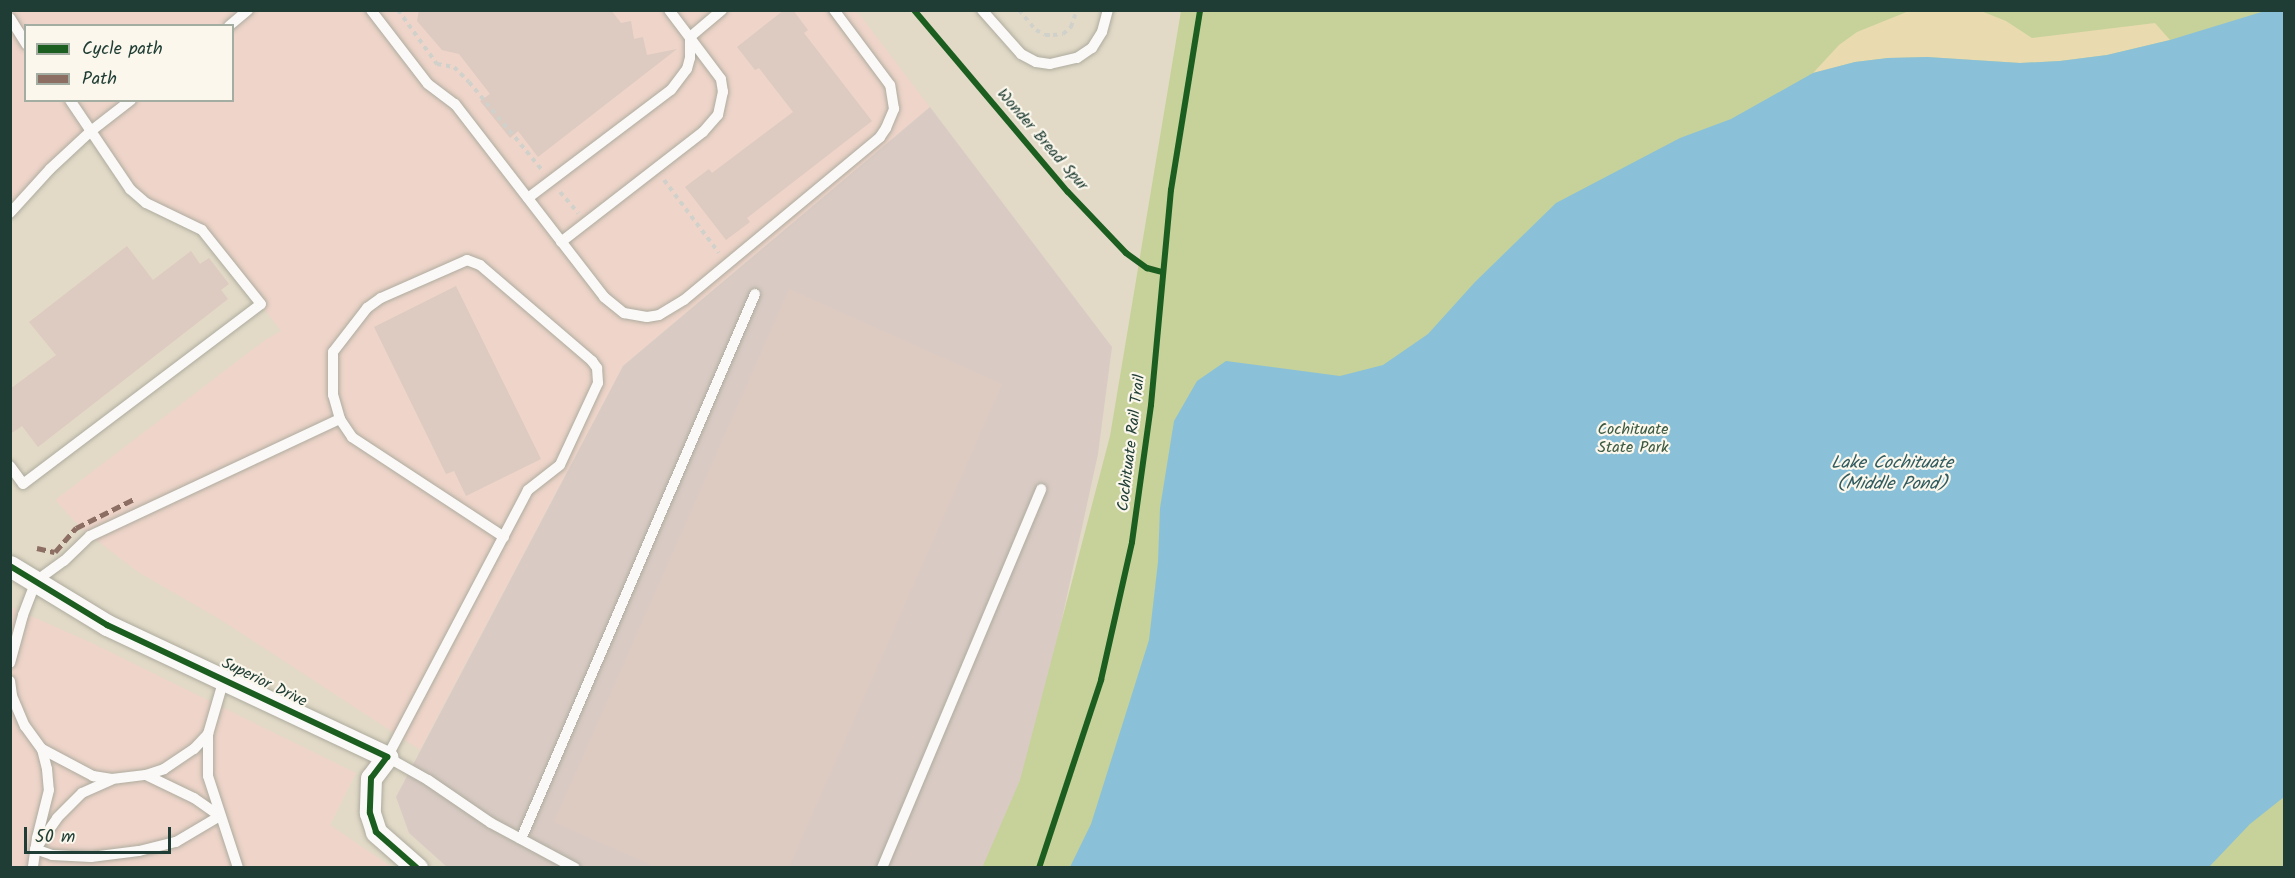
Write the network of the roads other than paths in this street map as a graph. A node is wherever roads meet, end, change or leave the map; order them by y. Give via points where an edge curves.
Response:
1 (248, 10) edge
2 (371, 10) edge
3 (669, 10) edge
4 (722, 10) edge
5 (834, 10) edge
6 (982, 10) edge
7 (1108, 10) edge
8 (10, 18) edge
9 (231, 24) edge
10 (690, 37) junction
11 (24, 41) edge
12 (71, 102) edge
13 (128, 102) edge
14 (92, 131) junction
15 (528, 198) junction
16 (10, 213) edge
17 (561, 242) junction
18 (755, 294) dead end
19 (340, 419) junction
20 (10, 466) edge
21 (1041, 489) dead end
22 (504, 537) junction
23 (10, 551) edge
24 (10, 566) edge
25 (36, 581) junction
26 (23, 615) junction
27 (10, 627) edge
28 (10, 663) edge
29 (224, 678) junction
30 (10, 681) edge
31 (10, 711) edge
32 (23, 721) junction
33 (208, 734) junction
34 (42, 749) junction
35 (387, 758) junction
36 (146, 776) junction
37 (112, 779) junction
38 (220, 816) junction
39 (521, 839) junction
40 (35, 849) junction
41 (33, 867) edge
42 (238, 867) edge
43 (417, 867) edge
44 (575, 867) edge
45 (882, 867) edge

1 - 9 lane
2 - 15 lane via 428,84 455,104
3 - 10 lane
4 - 10 lane
5 - 17 lane via 890,85 894,109 880,137 659,315 634,317 624,313 604,297
6 - 7 lane via 1021,54 1050,64 1077,58 1092,48 1102,32
8 - 11 lane
10 - 15 lane via 687,69 671,90
10 - 17 lane via 721,79 723,92 718,115 703,132
12 - 14 lane
13 - 14 lane
14 - 16 lane
14 - 20 lane via 130,189 146,203 202,230 261,304 23,484
15 - 17 lane
18 - 39 lane
19 - 22 lane via 360,444
19 - 22 lane via 333,395 333,352 367,308 460,262 467,260 480,265 592,361 599,376 564,459 528,490
19 - 25 lane via 90,536
21 - 45 lane
22 - 35 lane
23 - 25 street, Superior Drive
24 - 25 street, Superior Drive
25 - 26 lane
25 - 29 street, Superior Drive via 107,625
26 - 27 lane
26 - 28 lane
29 - 33 lane
29 - 35 street, Superior Drive
30 - 32 lane
31 - 32 lane
32 - 34 lane
33 - 36 lane via 178,761
33 - 38 lane via 208,776
34 - 37 lane via 93,776
34 - 40 lane via 49,790
35 - 39 lane
35 - 43 street via 370,778 370,813 376,832
36 - 37 lane
36 - 38 lane via 194,798
37 - 40 lane via 82,793 57,818
38 - 40 lane via 176,842 139,850 91,857 52,855
38 - 42 lane
39 - 44 lane
40 - 41 lane

